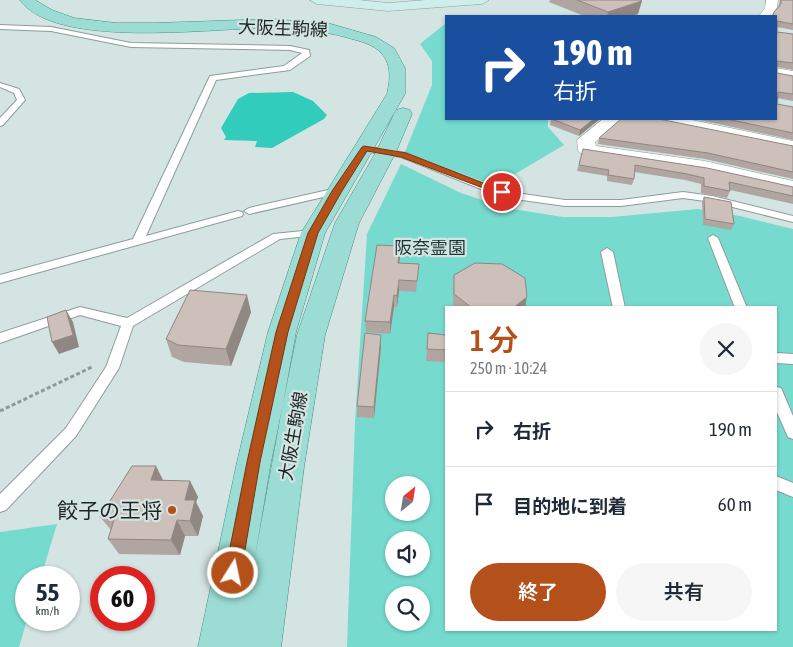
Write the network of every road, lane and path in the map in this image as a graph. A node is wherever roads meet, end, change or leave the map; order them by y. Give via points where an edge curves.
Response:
1 (27, 0) edge
2 (42, 0) edge
3 (316, 0) edge
4 (482, 0) edge
5 (772, 0) edge
6 (766, 15) edge
7 (0, 27) edge
8 (777, 73) edge
9 (793, 76) edge
10 (0, 85) edge
11 (613, 120) edge
12 (668, 120) edge
13 (0, 123) edge
14 (793, 146) edge
15 (370, 159) junction
16 (793, 187) edge
17 (337, 191) junction
18 (793, 219) edge
19 (313, 233) junction
20 (713, 238) dead end
21 (138, 241) junction
22 (606, 252) dead end
23 (0, 279) edge
24 (619, 306) edge
25 (740, 306) edge
26 (128, 323) junction
27 (0, 338) edge
28 (777, 358) edge
29 (793, 359) edge
30 (112, 368) junction
31 (777, 394) edge
32 (0, 411) edge
33 (793, 433) edge
34 (777, 483) edge
35 (793, 490) edge
36 (0, 505) edge
37 (220, 647) edge
38 (260, 647) edge

1 - 15 main road, 大阪生駒線 via 39,10 100,26 297,25 329,28 366,38 383,47 397,65 399,79
2 - 15 main road, 大阪生駒線 via 71,13 106,20 308,19 336,22 377,33 396,43 414,63 415,80 410,97
3 - 4 main road via 388,7
5 - 6 street
7 - 21 lane via 51,29 131,45 290,48 306,52 306,56 287,68 213,78
8 - 9 street
10 - 13 lane via 15,88 21,100
11 - 16 street via 586,140 587,150 705,168
12 - 14 street
15 - 17 main road, 大阪生駒線
15 - 18 lane via 403,155 515,196 565,203 621,203 683,195
15 - 38 main road, 大阪生駒線 via 311,335
17 - 19 main road, 大阪生駒線
17 - 21 lane
19 - 26 lane via 277,236
19 - 37 main road, 大阪生駒線 via 282,332
20 - 25 lane
21 - 23 lane
22 - 24 lane
26 - 27 lane via 80,311
26 - 30 lane
28 - 29 lane
30 - 32 path via 98,365
30 - 36 lane via 71,432
31 - 33 lane
34 - 35 lane

